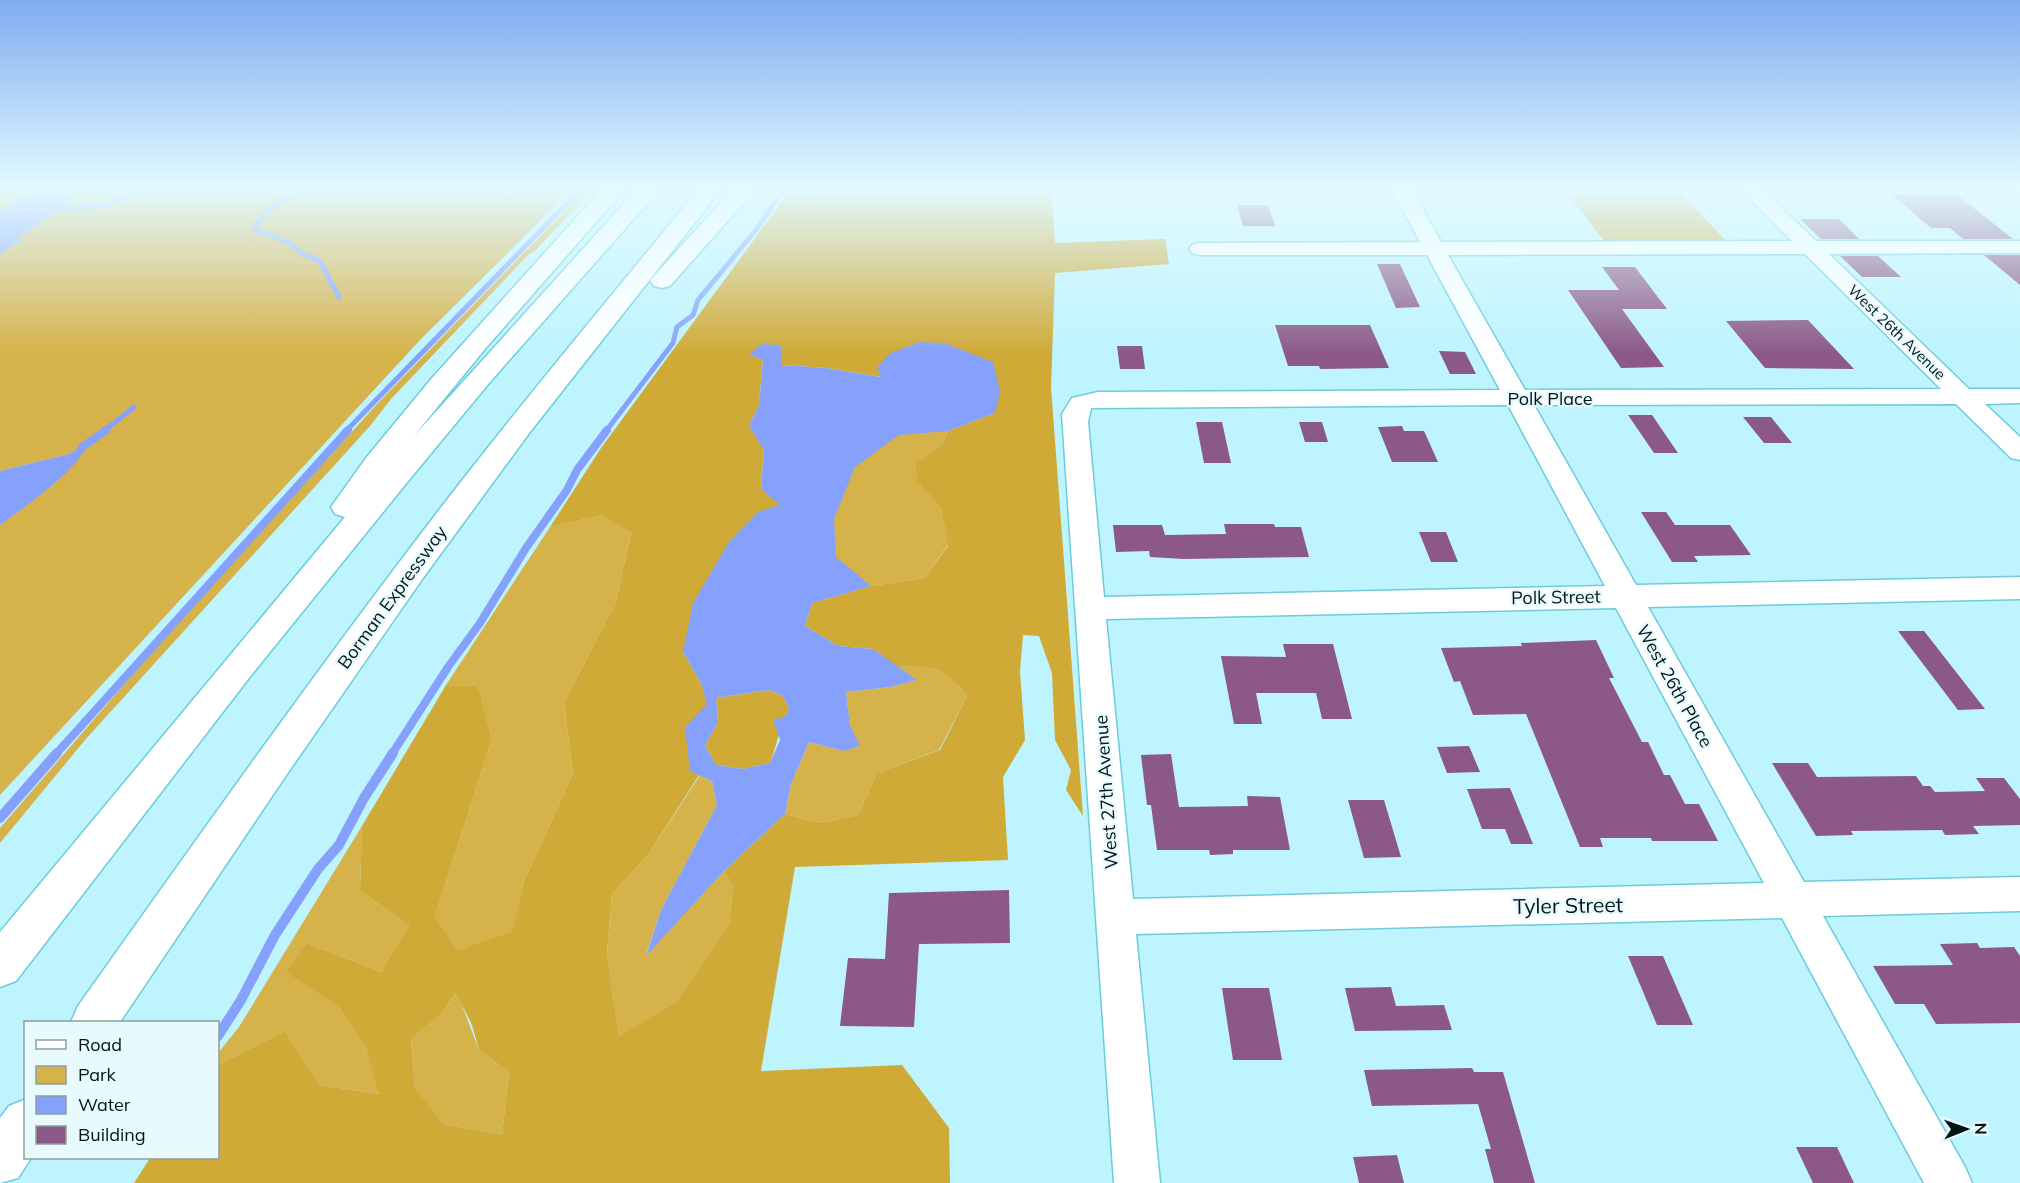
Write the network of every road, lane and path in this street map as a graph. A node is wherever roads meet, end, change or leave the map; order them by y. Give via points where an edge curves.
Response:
1 (565, 243) edge
2 (599, 243) edge
3 (666, 243) edge
4 (697, 243) edge
5 (1432, 243) edge
6 (1806, 243) edge
7 (1810, 247) junction
8 (2020, 247) edge
9 (1199, 249) dead end
10 (1435, 249) junction
11 (544, 394) junction
12 (1963, 396) junction
13 (2020, 396) edge
14 (1517, 398) junction
15 (1081, 404) joint
16 (2020, 452) edge
17 (2020, 588) edge
18 (1626, 596) junction
19 (1091, 608) junction
20 (192, 723) junction
21 (2020, 894) edge
22 (1793, 900) junction
23 (1116, 917) junction
24 (0, 966) edge
25 (95, 1021) edge
26 (24, 1126) edge
27 (0, 1160) edge
28 (1137, 1183) edge
29 (1949, 1183) edge

1 - 20 highway via 387,449
2 - 20 highway via 410,461
3 - 11 highway, Borman Expressway
4 - 11 highway via 649,297
5 - 10 street, West 26th Place
6 - 7 street, West 26th Avenue
7 - 8 street
7 - 10 street
7 - 12 street, West 26th Avenue
9 - 10 street
10 - 14 street, West 26th Place
11 - 25 highway, Borman Expressway via 267,770
12 - 13 street, Polk Place
12 - 14 street, Polk Place
12 - 16 street, West 26th Avenue
14 - 15 street, Polk Place via 1098,399
14 - 18 street, West 26th Place
15 - 19 street, West 27th Avenue via 1075,422
17 - 18 street, Polk Street
18 - 19 street, Polk Street
18 - 22 street, West 26th Place
19 - 23 street, West 27th Avenue
20 - 24 highway
21 - 22 street, Tyler Street
22 - 23 street, Tyler Street
22 - 29 street, West 26th Place
23 - 28 street, West 27th Avenue
26 - 27 highway

